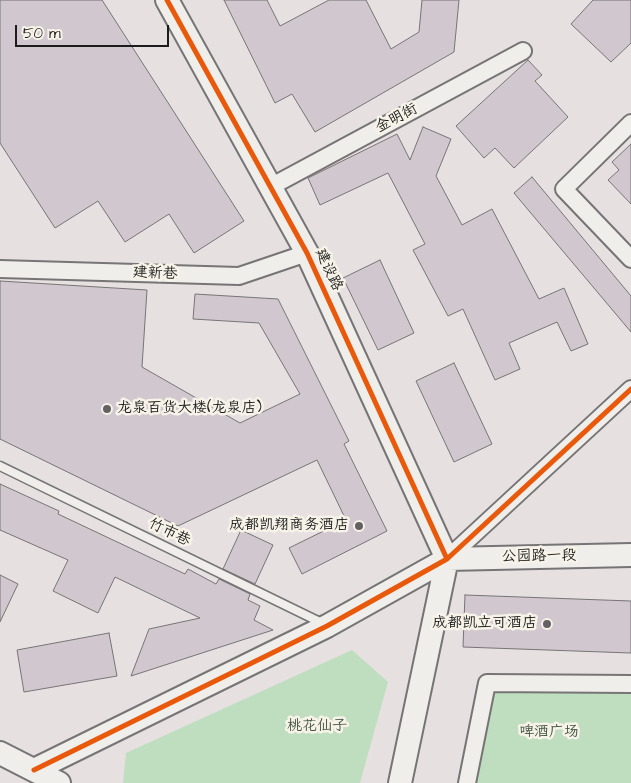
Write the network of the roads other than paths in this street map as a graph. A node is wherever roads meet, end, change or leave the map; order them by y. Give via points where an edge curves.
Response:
1 (168, 0) edge
2 (523, 52) dead end
3 (631, 123) edge
4 (272, 186) junction
5 (307, 253) junction
6 (631, 259) edge
7 (0, 268) edge
8 (629, 396) edge
9 (0, 466) edge
10 (631, 555) edge
11 (447, 559) junction
12 (327, 626) junction
13 (631, 684) edge
14 (0, 754) edge
15 (34, 770) junction
16 (59, 783) edge
17 (400, 783) edge
18 (467, 783) edge

1 - 4 street, 建设路
2 - 4 street, 金明街
3 - 6 street via 564,189
4 - 5 street, 建设路
5 - 7 street, 建新巷 via 239,276
5 - 11 street, 建设路
8 - 11 street
9 - 12 lane, 竹市巷
10 - 11 street, 公园路一段
11 - 12 street
11 - 17 street
12 - 15 street
13 - 18 street via 487,683
14 - 15 street
15 - 16 street

